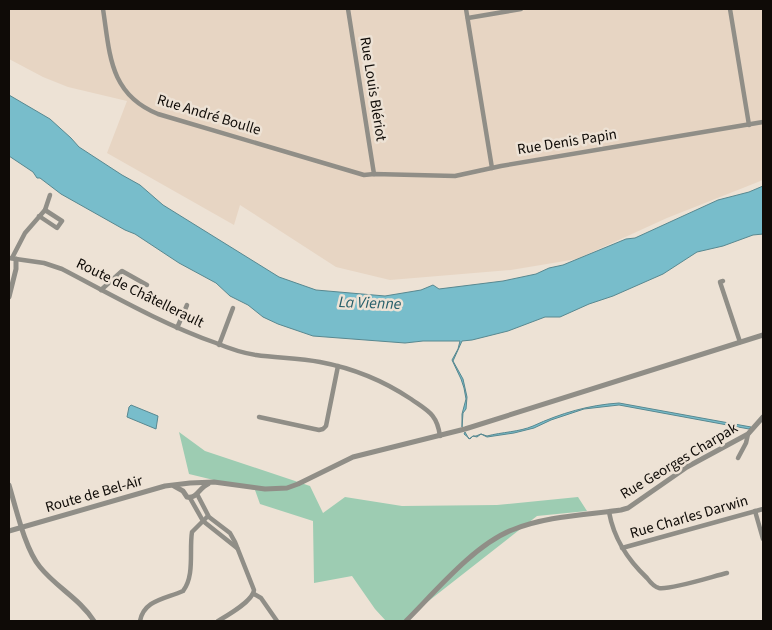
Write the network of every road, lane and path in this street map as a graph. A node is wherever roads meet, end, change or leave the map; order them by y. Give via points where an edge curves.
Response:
1 (103, 9) edge
2 (348, 9) edge
3 (466, 9) edge
4 (521, 9) edge
5 (730, 9) edge
6 (468, 18) junction
7 (763, 122) edge
8 (749, 125) junction
9 (492, 168) junction
10 (374, 174) junction
11 (50, 196) dead end
12 (45, 210) junction
13 (39, 216) junction
14 (12, 258) edge
15 (722, 281) dead end
16 (147, 285) dead end
17 (102, 290) junction
18 (9, 297) edge
19 (187, 304) dead end
20 (233, 308) dead end
21 (176, 328) junction
22 (763, 335) edge
23 (740, 342) junction
24 (219, 344) junction
25 (338, 366) junction
26 (763, 417) edge
27 (259, 418) dead end
28 (748, 434) junction
29 (440, 436) junction
30 (738, 458) dead end
31 (210, 482) junction
32 (194, 484) junction
33 (9, 485) edge
34 (186, 485) junction
35 (172, 486) junction
36 (183, 491) junction
37 (198, 492) junction
38 (190, 498) junction
39 (763, 509) edge
40 (755, 511) junction
41 (609, 512) junction
42 (208, 516) junction
43 (203, 521) junction
44 (22, 528) junction
45 (9, 531) edge
46 (763, 539) edge
47 (237, 548) junction
48 (622, 548) junction
49 (727, 573) dead end
50 (254, 594) junction
51 (94, 621) edge
52 (140, 621) edge
53 (218, 621) edge
54 (277, 621) edge
55 (406, 621) edge

1 - 10 street, Rue André Boulle via 114,73 128,94 143,107 354,173
2 - 10 street, Rue Louis Blériot
3 - 6 street
4 - 6 street
5 - 8 street
6 - 9 street
7 - 8 street, Rue Denis Papin
8 - 9 street, Rue Denis Papin
9 - 10 street, Rue Denis Papin via 455,176
11 - 12 street
12 - 13 street
12 - 13 street via 62,221 57,228
13 - 14 street via 25,233
14 - 17 street, Route de Châtellerault via 62,268
14 - 18 street via 16,269
15 - 23 street
16 - 17 street via 122,271
17 - 21 street, Route de Châtellerault
19 - 21 street
20 - 24 street
21 - 24 street, Route de Châtellerault
22 - 23 street
23 - 29 street
24 - 25 street, Route de Châtellerault via 253,355
25 - 27 street via 323,429
25 - 29 street, Route de Châtellerault via 390,386 428,411 435,418
26 - 28 street, Rue Georges Charpak
28 - 30 street
28 - 41 street, Rue Georges Charpak via 687,467 628,508
29 - 31 street via 352,457 286,488 265,489
31 - 32 street
31 - 37 street
32 - 34 street
32 - 37 street
33 - 44 street
34 - 35 street, Route de Bel-Air
34 - 36 street
35 - 36 street
35 - 44 street, Route de Bel-Air
36 - 38 street
37 - 38 street
37 - 42 street
38 - 43 street
39 - 40 street, Rue Charles Darwin
40 - 46 street
40 - 48 street, Rue Charles Darwin
41 - 48 street, Rue Charles Darwin via 612,528
41 - 55 street, Rue Georges Charpak via 533,523 512,530 483,548
42 - 43 street
42 - 47 street via 230,534
43 - 47 street
43 - 52 street via 192,532 187,586 183,591 147,606
44 - 45 street, Route de Bel-Air
44 - 51 street via 38,566
47 - 50 street
48 - 49 street, Rue Charles Darwin via 633,565 654,585 662,588
50 - 53 street
50 - 54 street via 261,598

